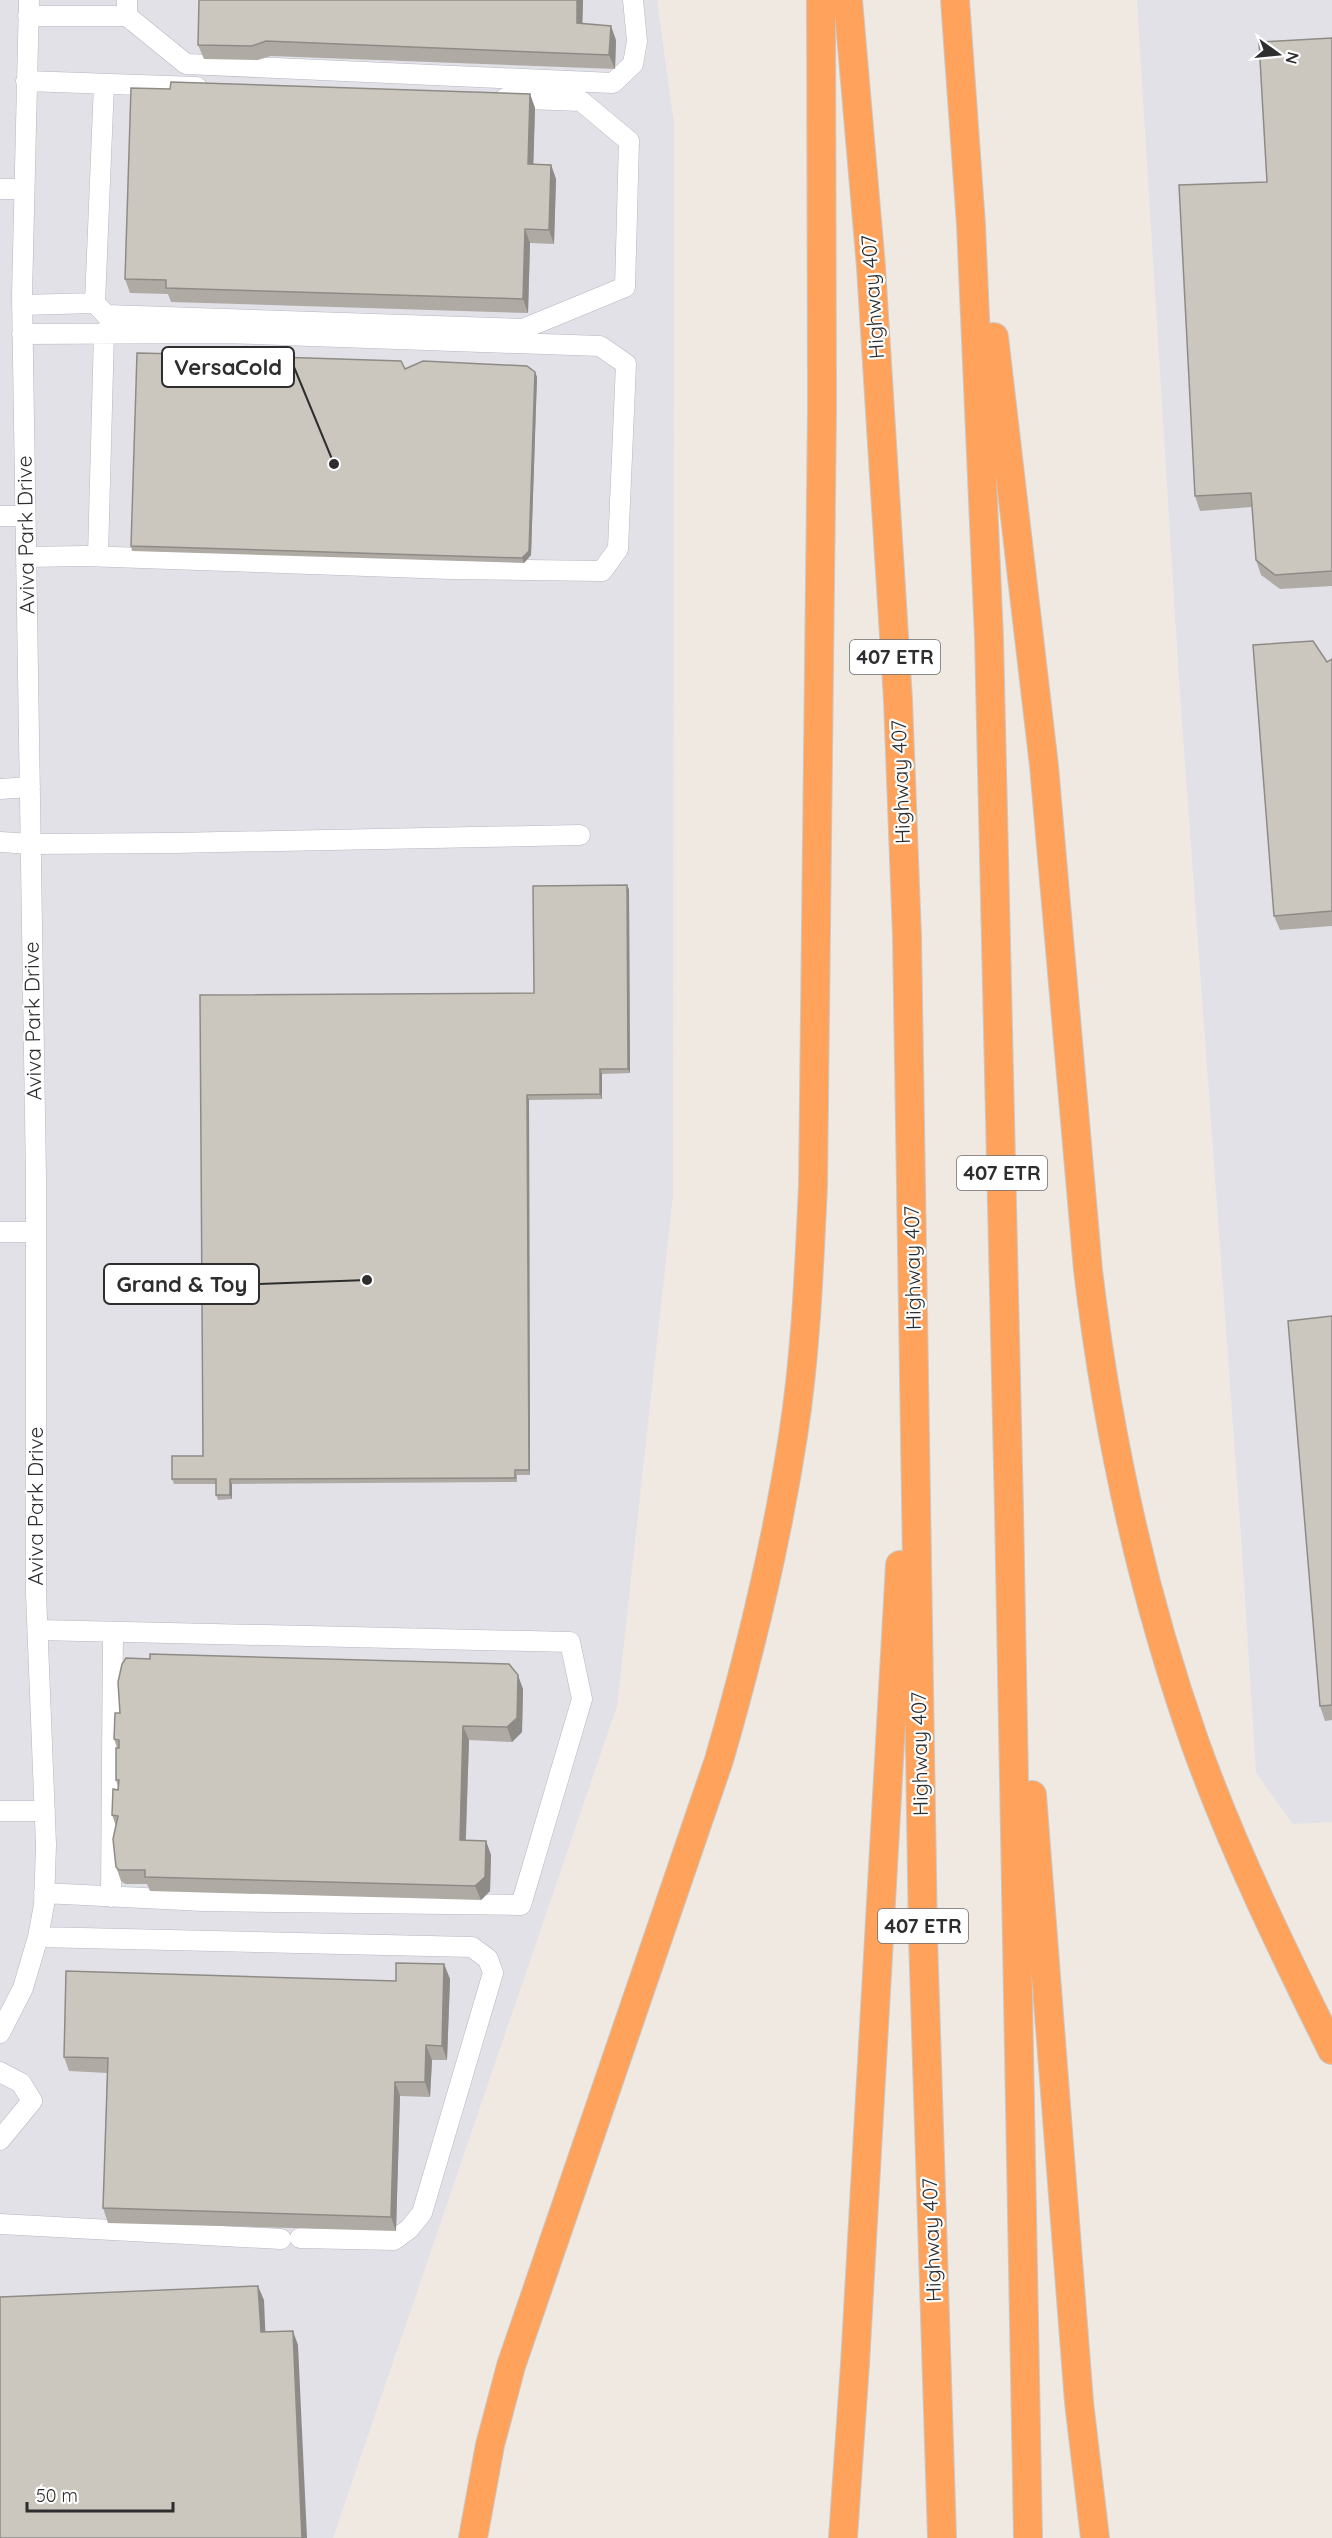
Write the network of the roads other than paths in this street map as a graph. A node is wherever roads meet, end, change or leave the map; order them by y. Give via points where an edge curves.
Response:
1 (633, 0) edge
2 (821, 0) edge
3 (848, 0) edge
4 (29, 8) edge
5 (127, 8) edge
6 (956, 9) edge
7 (26, 81) junction
8 (104, 84) junction
9 (212, 88) edge
10 (486, 98) edge
11 (0, 189) edge
12 (24, 189) junction
13 (95, 303) junction
14 (22, 305) junction
15 (104, 332) junction
16 (22, 334) junction
17 (0, 516) edge
18 (25, 516) junction
19 (98, 556) junction
20 (26, 557) junction
21 (30, 787) junction
22 (0, 789) edge
23 (580, 834) dead end
24 (0, 842) edge
25 (31, 844) junction
26 (0, 1232) edge
27 (36, 1232) junction
28 (914, 1315) junction
29 (1010, 1509) junction
30 (38, 1630) junction
31 (113, 1632) junction
32 (0, 1811) edge
33 (45, 1811) junction
34 (44, 1893) junction
35 (111, 1897) junction
36 (38, 1937) junction
37 (5, 2011) edge
38 (0, 2033) edge
39 (1332, 2050) edge
40 (0, 2072) edge
41 (0, 2140) edge
42 (0, 2224) edge
43 (473, 2538) edge
44 (843, 2538) edge
45 (942, 2538) edge
46 (1028, 2538) edge
47 (1095, 2538) edge

1 - 5 street via 637,41 633,64 613,82 186,64
2 - 43 highway via 822,409 813,1186 807,1309 793,1434 762,1597 739,1689 511,2366 490,2445
3 - 28 highway, Highway 407 / 407 ETR via 872,267 898,700
4 - 5 street
4 - 7 street, Aviva Park Drive
6 - 29 highway, 407 ETR via 971,225 989,638
6 - 39 highway via 1044,766 1081,1197 1096,1340 1108,1409 1138,1545 1195,1743 1271,1927
7 - 8 street
7 - 12 street, Aviva Park Drive
8 - 9 street
8 - 13 street
10 - 13 street via 581,101 629,141 625,287 523,329 106,315
11 - 12 street
12 - 14 street, Aviva Park Drive
13 - 14 street
14 - 16 street, Aviva Park Drive
15 - 16 street
15 - 19 street
15 - 19 street via 600,346 627,364 618,549 602,571
16 - 18 street, Aviva Park Drive
17 - 18 street
18 - 20 street, Aviva Park Drive
19 - 20 street
20 - 21 street, Aviva Park Drive
21 - 22 street
21 - 25 street, Aviva Park Drive
23 - 25 street
24 - 25 street
25 - 27 street, Aviva Park Drive
26 - 27 street
27 - 30 street, Aviva Park Drive
28 - 44 highway
28 - 45 highway, Highway 407 / 407 ETR via 923,1936
29 - 46 highway, 407 ETR
29 - 47 highway via 1079,2402
30 - 31 street
30 - 33 street, Aviva Park Drive
31 - 35 street
31 - 35 street via 570,1642 582,1699 521,1905
32 - 33 street
33 - 34 street, Aviva Park Drive
34 - 35 street
34 - 36 street, Aviva Park Drive
36 - 37 street, Aviva Park Drive via 23,1988
36 - 42 street via 472,1947 488,1959 493,1973 422,2213 394,2240
37 - 38 street, Aviva Park Drive
40 - 41 street via 21,2083 32,2101

